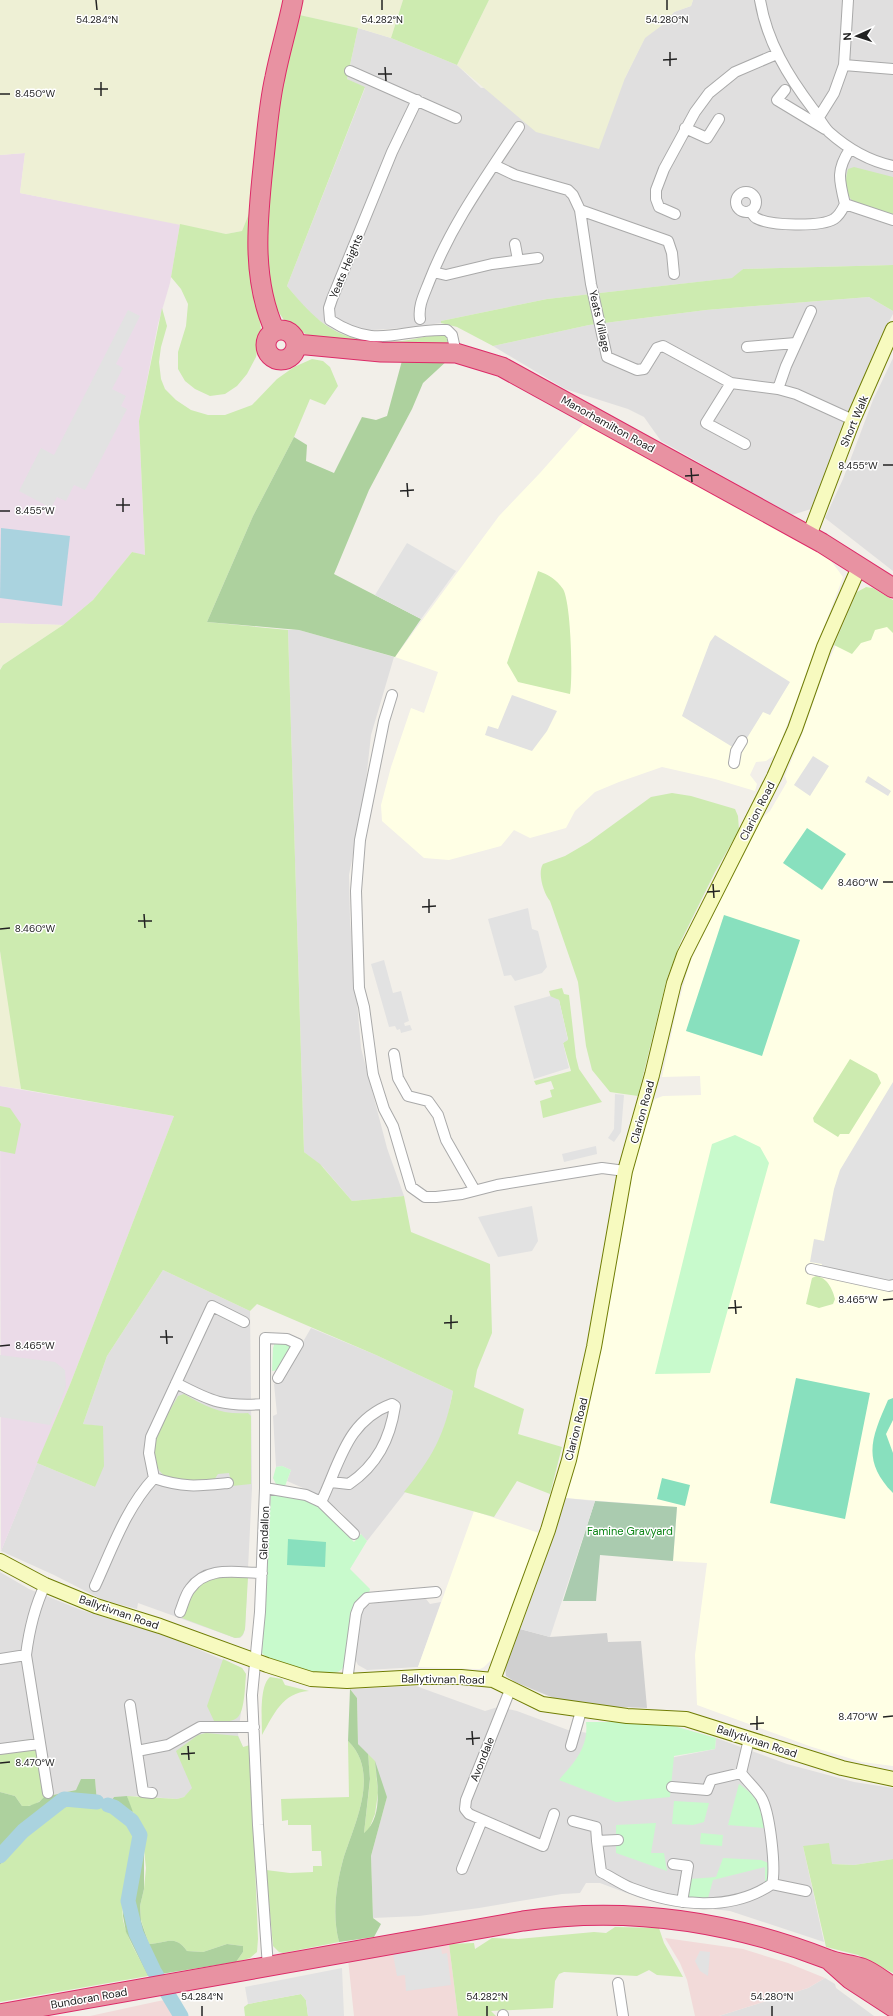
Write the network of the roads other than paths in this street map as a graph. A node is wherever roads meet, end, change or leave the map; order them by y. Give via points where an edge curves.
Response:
1 (293, 0) edge
2 (760, 0) edge
3 (848, 0) edge
4 (777, 54) junction
5 (844, 65) junction
6 (893, 69) edge
7 (350, 71) dead end
8 (784, 90) dead end
9 (417, 100) junction
10 (819, 117) junction
11 (456, 118) dead end
12 (719, 119) dead end
13 (519, 126) dead end
14 (685, 128) junction
15 (828, 131) junction
16 (850, 149) junction
17 (494, 165) junction
18 (893, 166) edge
19 (845, 204) junction
20 (580, 210) junction
21 (750, 211) dead end
22 (675, 214) dead end
23 (893, 220) edge
24 (515, 244) dead end
25 (538, 258) dead end
26 (518, 260) junction
27 (433, 272) junction
28 (674, 274) dead end
29 (811, 311) dead end
30 (420, 319) dead end
31 (893, 329) edge
32 (275, 331) junction
33 (796, 343) junction
34 (296, 344) junction
35 (747, 347) dead end
36 (456, 353) junction
37 (731, 383) junction
38 (778, 389) junction
39 (853, 420) junction
40 (744, 444) dead end
41 (809, 536) junction
42 (860, 567) junction
43 (893, 588) edge
44 (392, 695) dead end
45 (742, 741) dead end
46 (734, 762) dead end
47 (394, 1054) dead end
48 (625, 1171) junction
49 (474, 1189) junction
50 (811, 1269) dead end
51 (893, 1285) edge
52 (244, 1322) dead end
53 (278, 1378) dead end
54 (176, 1383) junction
55 (265, 1404) junction
56 (154, 1478) junction
57 (331, 1482) junction
58 (228, 1483) dead end
59 (265, 1488) junction
60 (321, 1502) junction
61 (354, 1534) dead end
62 (0, 1561) edge
63 (262, 1573) junction
64 (45, 1585) junction
65 (95, 1586) dead end
66 (436, 1592) dead end
67 (180, 1612) dead end
68 (26, 1655) junction
69 (0, 1659) edge
70 (255, 1661) junction
71 (493, 1680) junction
72 (347, 1681) junction
73 (510, 1690) junction
74 (130, 1705) dead end
75 (581, 1711) junction
76 (254, 1727) junction
77 (749, 1739) junction
78 (39, 1744) junction
79 (571, 1746) dead end
80 (0, 1749) edge
81 (137, 1751) junction
82 (741, 1773) junction
83 (893, 1779) edge
84 (672, 1787) dead end
85 (48, 1793) dead end
86 (152, 1793) dead end
87 (554, 1814) dead end
88 (482, 1820) junction
89 (573, 1821) dead end
90 (618, 1840) dead end
91 (597, 1841) junction
92 (673, 1864) dead end
93 (462, 1869) dead end
94 (772, 1884) junction
95 (806, 1891) dead end
96 (682, 1902) junction
97 (829, 1960) junction
98 (268, 1967) junction
99 (618, 1983) dead end
100 (893, 1987) edge
101 (893, 2007) edge
102 (0, 2014) edge
103 (623, 2016) edge

1 - 32 highway via 271,100 257,224 262,284 267,310
2 - 4 street via 763,19
3 - 5 street
4 - 10 street
4 - 14 street via 735,72 709,93
5 - 6 street
5 - 10 street via 834,93
7 - 9 street
8 - 15 street via 777,100
9 - 11 street
9 - 36 street, Yeats Heights via 392,152 332,299 329,316 330,320 343,329 363,336 395,336 447,330 452,335
10 - 15 street
12 - 14 street via 707,138
13 - 17 street
14 - 22 street via 656,190 659,207
15 - 16 street
16 - 18 street
16 - 19 street via 839,170
17 - 20 street, Yeats Village via 514,175 568,190
17 - 27 street via 462,213
19 - 21 street via 840,213 824,223 770,223 756,218
19 - 23 street
20 - 28 street via 668,241
20 - 37 street, Yeats Village via 607,356 637,370 644,369 657,348 663,346
24 - 26 street
25 - 26 street
26 - 27 street via 446,275
27 - 30 street via 418,309
29 - 33 street
31 - 39 street, Short Walk
32 - 34 highway via 288,332
32 - 34 highway via 268,336 265,344 271,357 286,359 293,353
33 - 35 street
33 - 38 street
34 - 36 highway, Manorhamilton Road via 381,352
36 - 41 highway, Manorhamilton Road via 502,367
37 - 38 street, Yeats Village
37 - 40 street via 706,423
38 - 39 street, Yeats Village via 796,394
39 - 41 street, Short Walk
41 - 42 highway, Manorhamilton Road
42 - 43 highway, Manorhamilton Road
42 - 48 street, Clarion Road via 824,647 795,728 774,777 684,955 674,983
44 - 49 street via 384,721 360,840 356,891 359,988 373,1074 384,1109 393,1126 411,1187 425,1196 436,1197 462,1194
45 - 46 street
47 - 49 street via 398,1078 408,1096 428,1102 438,1115 446,1140
48 - 49 street via 602,1168
48 - 71 street, Clarion Road via 594,1347 569,1460 548,1530
50 - 51 street
52 - 54 street via 212,1306
53 - 55 street, Glendallon via 298,1344 288,1339 265,1338
54 - 55 street via 211,1400 228,1405
54 - 56 street via 152,1437 149,1453
55 - 59 street, Glendallon
56 - 58 street via 176,1485
56 - 65 street via 140,1493 130,1511
57 - 57 street via 349,1484 371,1465 390,1432 395,1406 392,1404 382,1408 361,1424 348,1440
57 - 60 street
59 - 60 street via 306,1495
59 - 63 street, Glendallon
60 - 61 street
62 - 64 street, Ballytivnan Road
63 - 67 street via 222,1572 205,1576 189,1589
63 - 70 street, Glendallon
64 - 68 street via 28,1639
64 - 70 street, Ballytivnan Road via 96,1606 160,1626
66 - 72 street via 367,1598 359,1606 356,1614
68 - 69 street
68 - 78 street
70 - 72 street, Ballytivnan Road via 311,1679
70 - 76 street, Glendallon via 252,1695
71 - 72 street, Ballytivnan Road via 420,1677
71 - 73 street, Ballytivnan Road
73 - 75 street, Ballytivnan Road via 542,1704
73 - 88 street, Avondale via 466,1800 465,1809 469,1814
74 - 81 street
75 - 77 street, Ballytivnan Road via 686,1720
75 - 79 street
76 - 81 street via 200,1727 168,1745
76 - 98 street, Glendallon
77 - 82 street
77 - 83 street, Ballytivnan Road via 849,1770
78 - 80 street
78 - 85 street
81 - 86 street via 143,1792
82 - 84 street via 711,1780 707,1790
82 - 94 street via 762,1798 771,1847 774,1874
87 - 88 street, Avondale via 543,1846
88 - 93 street
89 - 91 street via 596,1827
90 - 91 street
91 - 96 street via 601,1872 631,1888
92 - 96 street via 688,1866
94 - 95 street
94 - 96 street via 760,1893 733,1902
97 - 98 highway, Bundoran Road via 788,1944 704,1923 632,1915 592,1914 523,1921
97 - 100 highway via 863,1968
97 - 101 highway via 850,1979
98 - 102 highway, Bundoran Road
99 - 103 street

